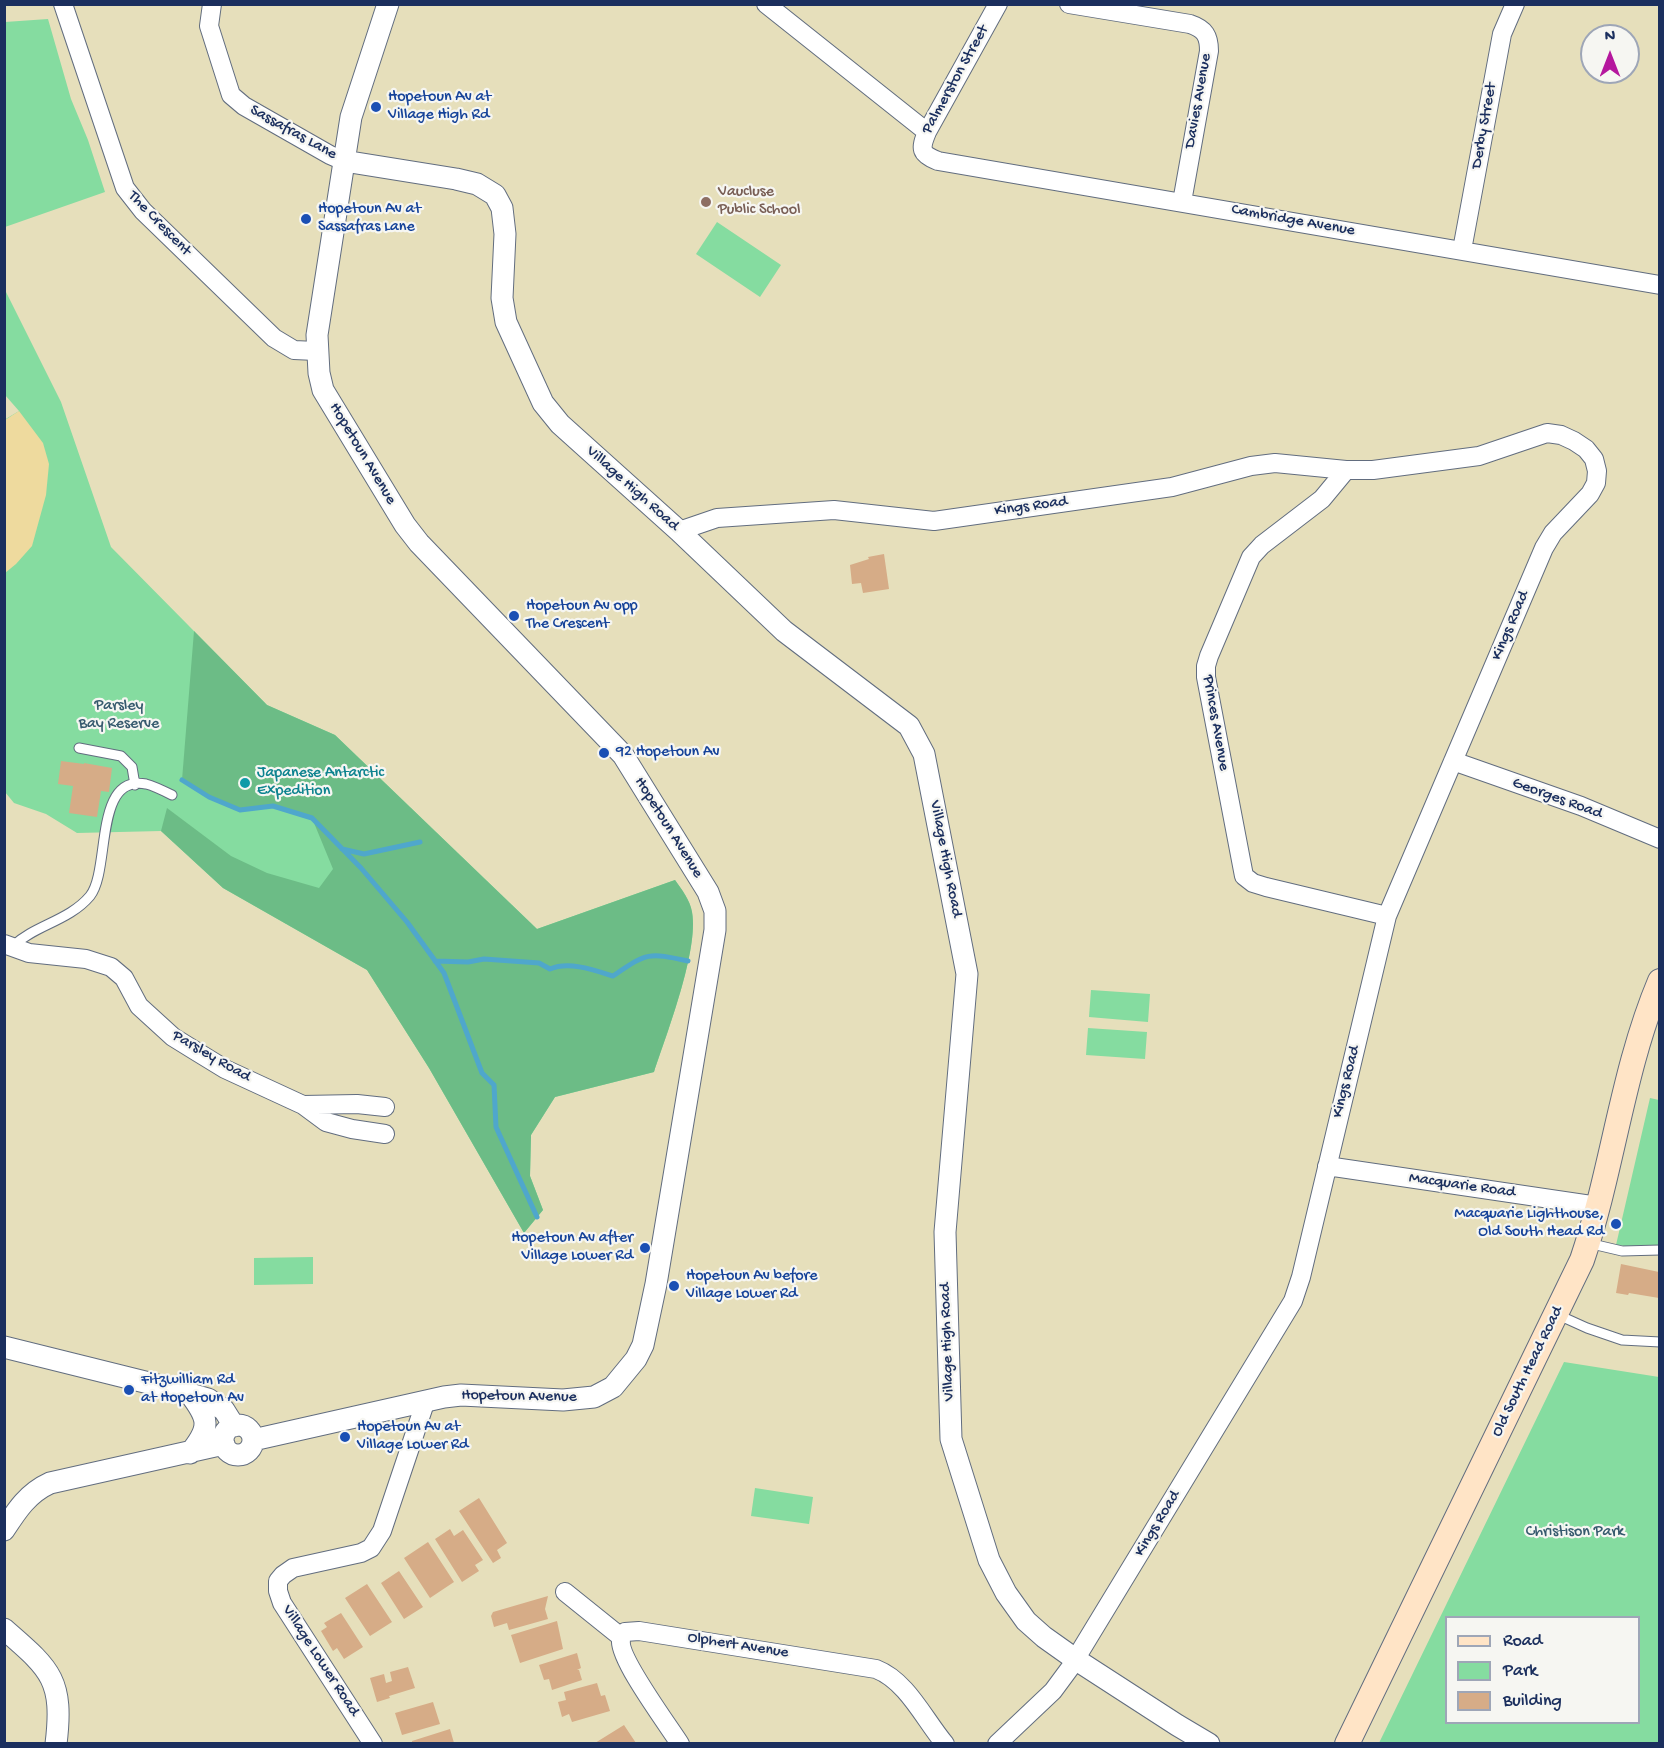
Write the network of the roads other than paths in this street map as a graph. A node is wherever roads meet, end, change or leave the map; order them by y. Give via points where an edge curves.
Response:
1 (63, 4) edge
2 (212, 4) edge
3 (388, 4) edge
4 (766, 4) edge
5 (998, 4) edge
6 (1069, 4) edge
7 (1515, 4) edge
8 (927, 132) junction
9 (927, 157) joint
10 (344, 161) junction
11 (1182, 202) junction
12 (1462, 250) junction
13 (1659, 285) edge
14 (316, 351) junction
15 (1347, 470) junction
16 (679, 531) junction
17 (79, 748) dead end
18 (1453, 761) junction
19 (135, 785) junction
20 (172, 795) dead end
21 (1659, 839) edge
22 (1387, 916) junction
23 (8, 946) edge
24 (1659, 981) edge
25 (303, 1105) junction
26 (385, 1107) dead end
27 (385, 1134) dead end
28 (1327, 1166) junction
29 (1598, 1206) junction
30 (1588, 1243) junction
31 (1659, 1250) edge
32 (1556, 1313) junction
33 (1659, 1342) edge
34 (4, 1347) edge
35 (190, 1394) junction
36 (426, 1400) junction
37 (234, 1426) junction
38 (253, 1440) junction
39 (224, 1444) junction
40 (190, 1454) junction
41 (4, 1530) edge
42 (565, 1592) dead end
43 (4, 1629) edge
44 (621, 1637) junction
45 (1075, 1659) junction
46 (56, 1743) edge
47 (373, 1743) edge
48 (680, 1743) edge
49 (945, 1743) edge
50 (997, 1743) edge
51 (1209, 1743) edge
52 (1347, 1743) edge

1 - 14 street, The Crescent via 125,188 143,211 274,338 294,350
2 - 10 street, Sassafras Lane via 209,27 231,95
3 - 10 street, Hopetoun Avenue via 355,101
4 - 8 street
5 - 8 street, Palmerston Street
6 - 11 street, Davies Avenue via 1190,24 1200,27 1207,36 1209,51
7 - 12 street, Derby Street via 1502,34
8 - 9 street, Palmerston Street via 922,151
9 - 11 street, Cambridge Avenue
10 - 14 street, Hopetoun Avenue
10 - 16 street, Village High Road via 456,179 477,184 495,195 504,225 502,298 506,322 543,403 560,424
11 - 12 street, Cambridge Avenue
12 - 13 street, Cambridge Avenue
14 - 36 street, Hopetoun Avenue via 323,390 405,525 623,755 708,892 716,920 656,1284 643,1345 636,1359 613,1387 594,1396 563,1400 461,1395
15 - 16 street, Kings Road via 1275,463 1172,487 934,521 834,510 717,518
15 - 18 street, Kings Road via 1479,456 1547,434 1574,441 1594,459 1596,483 1544,548
15 - 22 street, Princes Avenue via 1322,499 1251,557 1209,656 1206,677 1244,876 1266,887
16 - 45 street, Village High Road via 784,631 909,726 924,754 967,974 945,1232 951,1439 997,1578 1026,1621
17 - 19 lane via 121,756 132,767
18 - 21 street, Georges Road via 1581,806
18 - 22 street, Kings Road
19 - 20 lane via 146,784
19 - 23 lane via 117,794 112,803 100,873 91,895 56,922
22 - 28 street, Kings Road
23 - 25 street, Parsley Road via 111,967 124,978 139,1006 173,1037 225,1069
24 - 29 main road, Old South Head Road via 1638,1042
25 - 26 street, Parsley Road
25 - 27 street, Parsley Road via 326,1122
28 - 29 street, Macquarie Road
28 - 45 street, Kings Road via 1293,1301
29 - 30 main road, Old South Head Road
30 - 31 lane via 1611,1250
30 - 32 main road, Old South Head Road
32 - 33 lane via 1622,1340
32 - 52 main road, Old South Head Road
34 - 35 street
35 - 37 street via 208,1399 224,1410
35 - 40 street via 206,1419 199,1442
36 - 38 street, Hopetoun Avenue
36 - 47 street, Village Lower Road via 382,1531 371,1548 293,1568 278,1581 282,1603
37 - 38 street via 247,1428
37 - 39 street via 224,1435
38 - 39 street via 250,1449 238,1455
39 - 40 street
40 - 41 street via 50,1483 32,1493
42 - 44 street
43 - 46 street via 39,1659 50,1674 58,1705
44 - 48 street via 631,1669
44 - 49 street, Olphert Avenue via 626,1632 639,1631 876,1669 901,1686
45 - 50 street via 1053,1691
45 - 51 street, Village High Road

